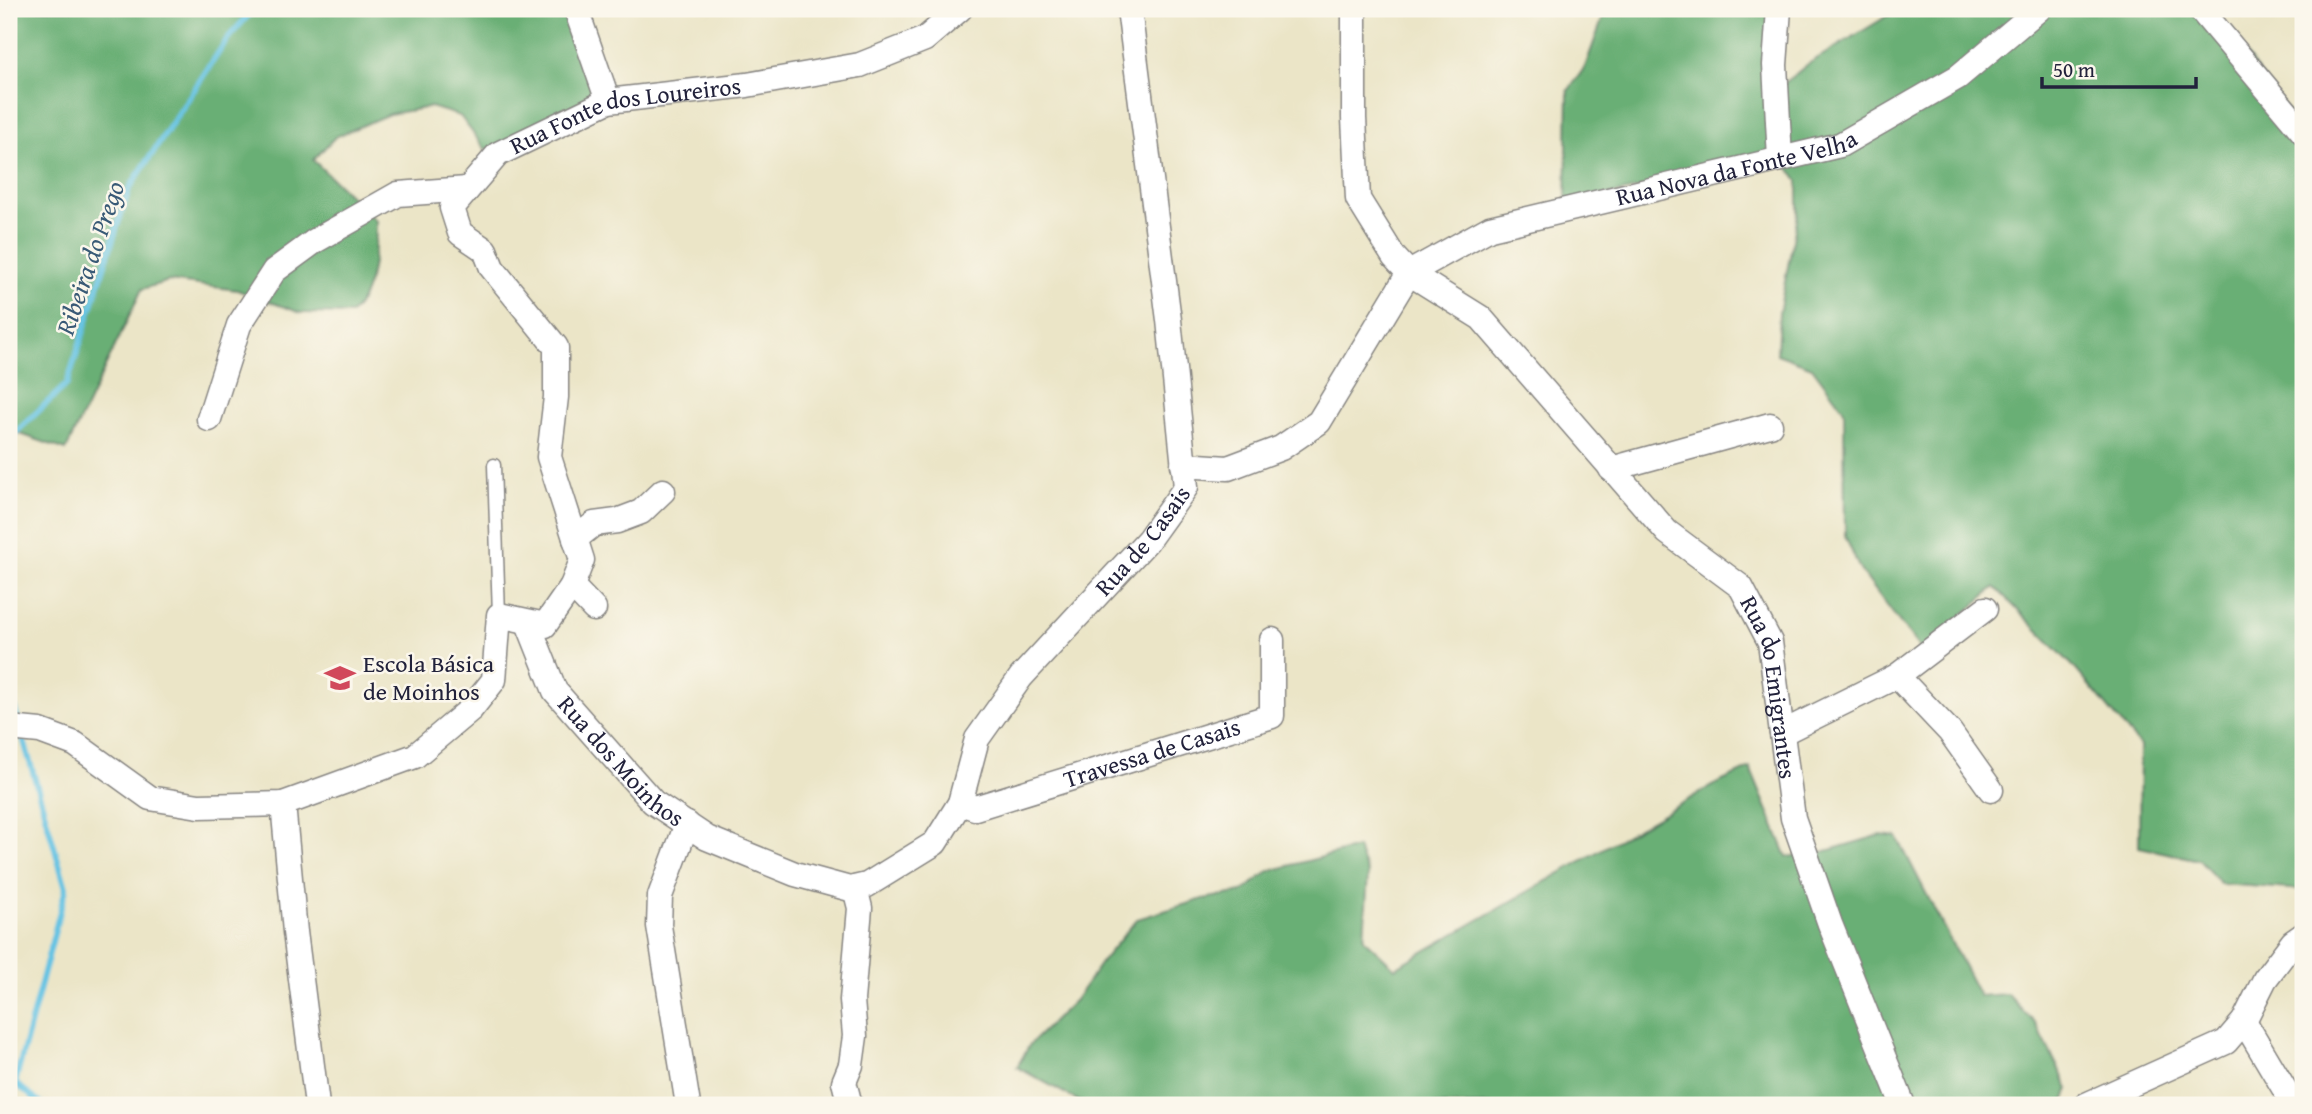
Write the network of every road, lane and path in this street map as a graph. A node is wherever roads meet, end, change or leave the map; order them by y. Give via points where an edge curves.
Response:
1 (576, 9) edge
2 (960, 9) edge
3 (1129, 9) edge
4 (1354, 9) edge
5 (1779, 9) edge
6 (2039, 9) edge
7 (2200, 9) edge
8 (608, 100) junction
9 (2303, 131) edge
10 (1780, 159) junction
11 (467, 189) junction
12 (1409, 274) junction
13 (209, 419) dead end
14 (1770, 425) dead end
15 (1184, 465) junction
16 (494, 466) dead end
17 (1611, 469) junction
18 (663, 491) dead end
19 (575, 539) junction
20 (572, 586) junction
21 (594, 609) dead end
22 (1985, 609) dead end
23 (499, 615) junction
24 (528, 624) junction
25 (1272, 640) dead end
26 (1896, 676) junction
27 (9, 728) edge
28 (1782, 733) junction
29 (1991, 790) dead end
30 (960, 803) junction
31 (283, 804) junction
32 (687, 824) junction
33 (855, 888) junction
34 (2303, 935) edge
35 (2244, 1021) junction
36 (317, 1105) edge
37 (688, 1105) edge
38 (850, 1105) edge
39 (1903, 1105) edge
40 (2086, 1105) edge
41 (2294, 1105) edge

1 - 8 street
2 - 8 street, Rua Fonte dos Loureiros via 925,39 860,65 747,85
3 - 15 street, Rua de Casais
4 - 12 street via 1358,199
5 - 10 street via 1775,65
6 - 10 street, Rua Nova da Fonte Velha via 1946,84 1840,145
7 - 9 street
8 - 11 street, Rua Fonte dos Loureiros via 498,154
10 - 12 street, Rua Nova da Fonte Velha via 1490,228
11 - 13 street via 398,194 315,241 274,271 239,325
11 - 19 street, Rua Fonte dos Loureiros via 452,208 460,233 485,250 492,268 556,347 549,457
12 - 15 street via 1319,422 1281,449 1228,468
12 - 17 street, Rua do Emigrantes via 1481,318
14 - 17 street
15 - 30 street, Rua de Casais via 1186,487 1148,540 1021,677 977,739
16 - 23 lane
17 - 28 street, Rua do Emigrantes via 1667,532 1741,587 1770,642
18 - 19 street via 641,512 594,524
19 - 20 street, Rua Fonte dos Loureiros via 582,560
20 - 21 street
20 - 24 street, Rua Fonte dos Loureiros via 545,625
22 - 26 street
23 - 24 street
23 - 31 street via 494,680 471,709 415,756
24 - 32 street, Rua dos Moinhos via 555,691 653,802
25 - 30 street, Travessa de Casais via 1272,716 975,808
26 - 28 street
26 - 29 street via 1950,732
27 - 31 street via 40,731 75,744 150,798 198,806
28 - 39 street, Rua do Emigrantes via 1793,818
30 - 33 street, Rua de Casais via 935,843
31 - 36 street
32 - 33 street via 707,838 795,874
32 - 37 street, Rua dos Moinhos via 660,896 659,926
33 - 38 street via 860,908 852,1000 855,1036 844,1082
34 - 35 street via 2265,979
35 - 40 street via 2226,1042
35 - 41 street

